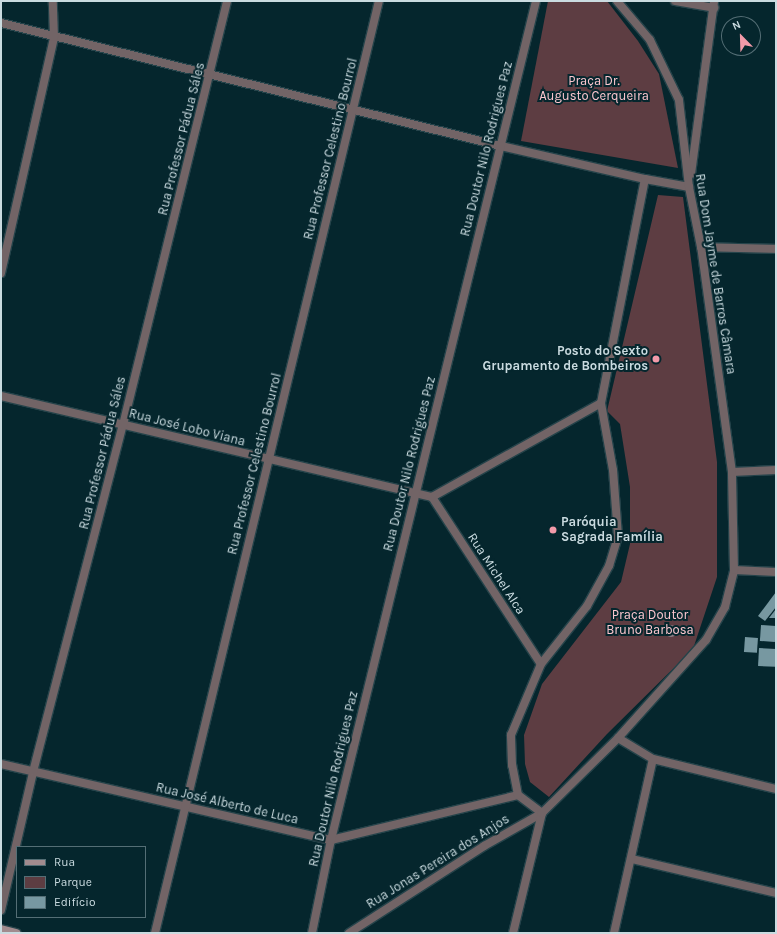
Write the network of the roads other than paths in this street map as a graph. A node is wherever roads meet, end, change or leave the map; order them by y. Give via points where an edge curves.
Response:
1 (53, 1) edge
2 (227, 1) edge
3 (379, 1) edge
4 (536, 1) edge
5 (617, 1) edge
6 (675, 1) edge
7 (714, 5) edge
8 (1, 23) edge
9 (54, 37) junction
10 (210, 76) junction
11 (352, 110) junction
12 (501, 146) junction
13 (645, 180) junction
14 (689, 187) junction
15 (701, 247) junction
16 (776, 249) edge
17 (1, 273) edge
18 (1, 396) edge
19 (601, 403) junction
20 (123, 425) junction
21 (268, 460) junction
22 (776, 470) edge
23 (732, 472) junction
24 (415, 493) junction
25 (432, 497) junction
26 (734, 570) junction
27 (776, 572) edge
28 (541, 664) junction
29 (618, 738) junction
30 (653, 759) junction
31 (1, 764) edge
32 (33, 772) junction
33 (776, 789) edge
34 (518, 795) junction
35 (184, 806) junction
36 (542, 813) junction
37 (331, 840) junction
38 (632, 859) junction
39 (776, 893) edge
40 (1, 910) edge
41 (1, 930) edge
42 (16, 933) edge
43 (155, 933) edge
44 (312, 933) edge
45 (349, 933) edge
46 (512, 933) edge
47 (614, 933) edge

1 - 9 street
2 - 10 street, Rua Professor Pádua Sáles
3 - 11 street, Rua Professor Celestino Bourrol
4 - 12 street, Rua Doutor Nilo Rodrigues Paz
5 - 14 street, Rua Dom Jayme de Barros Câmara via 650,40 679,100
6 - 7 street
7 - 14 street
8 - 9 street
9 - 10 street
9 - 17 street
10 - 11 street
10 - 20 street, Rua Professor Pádua Sáles
11 - 12 street
11 - 21 street, Rua Professor Celestino Bourrol
12 - 13 street
12 - 24 street, Rua Doutor Nilo Rodrigues Paz
13 - 14 street
13 - 19 street
14 - 15 street, Rua Dom Jayme de Barros Câmara
15 - 16 street
15 - 23 street, Rua Dom Jayme de Barros Câmara
18 - 20 street, Rua José Lobo Viana
19 - 25 street
19 - 28 street via 613,470 618,536 609,566 587,606
20 - 21 street, Rua José Lobo Viana
20 - 32 street, Rua Professor Pádua Sáles
21 - 24 street, Rua José Lobo Viana
21 - 35 street, Rua Professor Celestino Bourrol
22 - 23 street
23 - 26 street, Rua Dom Jayme de Barros Câmara
24 - 25 street, Rua José Lobo Viana
24 - 37 street, Rua Doutor Nilo Rodrigues Paz
25 - 28 street, Rua Michel Alca
26 - 27 street
26 - 29 street, Rua Dom Jayme de Barros Câmara via 725,606 706,640
28 - 34 street via 511,735 512,765
29 - 30 street
29 - 36 street, Rua Jonas Pereira dos Anjos
30 - 33 street
30 - 38 street
31 - 32 street, Rua José Alberto de Luca
32 - 35 street, Rua José Alberto de Luca
32 - 40 street, Rua Professor Pádua Sáles
34 - 36 street
34 - 37 street, Rua José Alberto de Luca
35 - 37 street, Rua José Alberto de Luca
35 - 43 street, Rua Professor Celestino Bourrol
36 - 45 street, Rua Jonas Pereira dos Anjos via 484,846
36 - 46 street
37 - 44 street, Rua Doutor Nilo Rodrigues Paz
38 - 39 street
38 - 47 street
41 - 42 street

